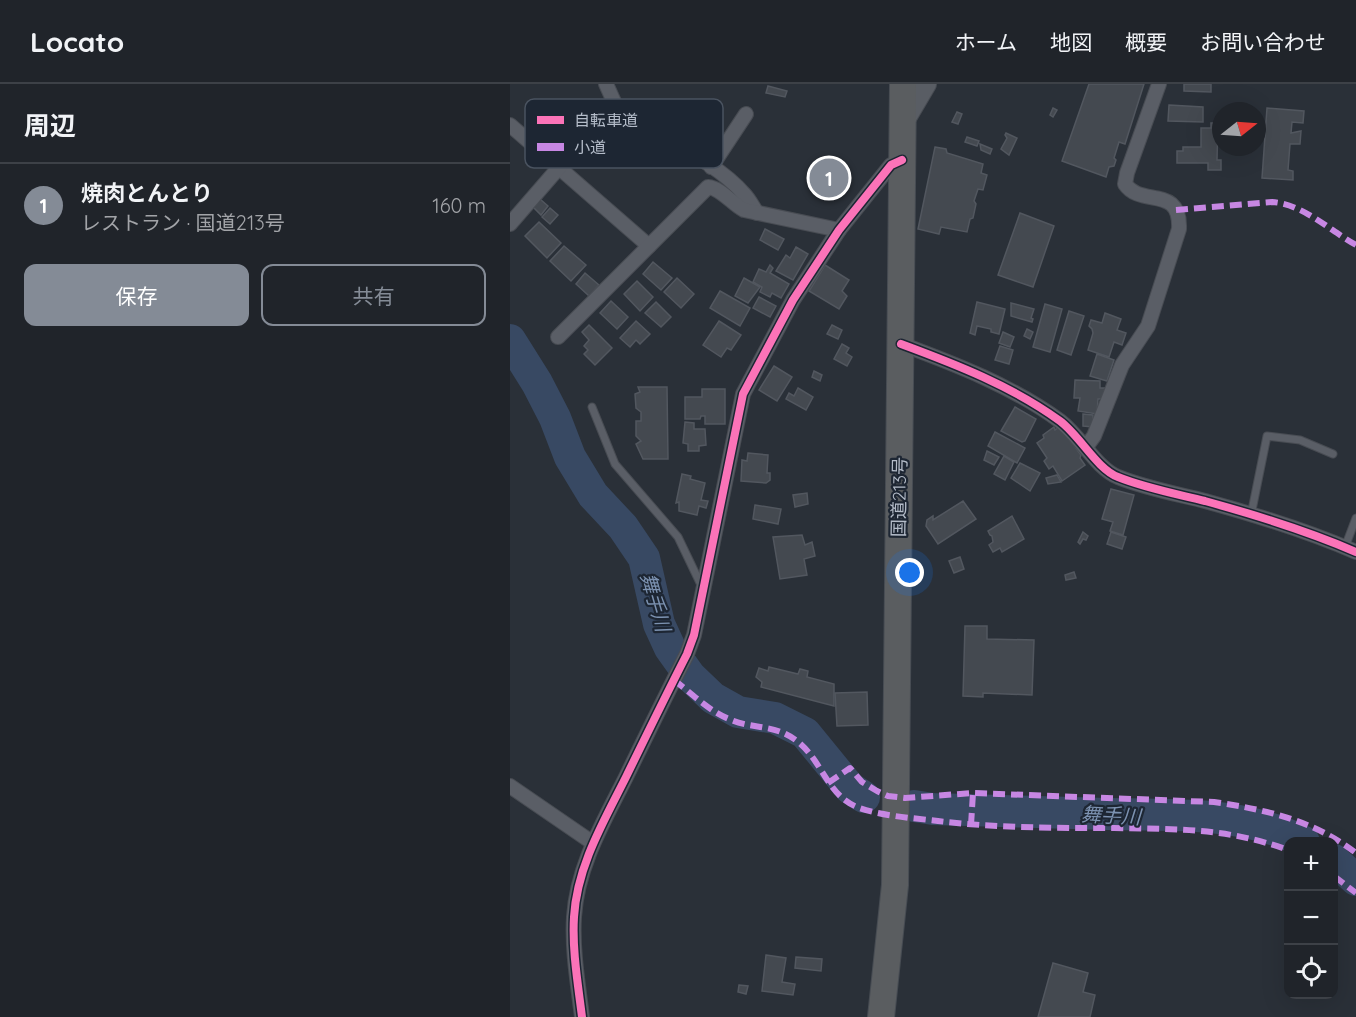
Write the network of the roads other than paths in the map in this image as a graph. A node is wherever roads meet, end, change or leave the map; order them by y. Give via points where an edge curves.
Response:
1 (606, 84) edge
2 (903, 84) edge
3 (926, 84) edge
4 (1159, 84) edge
5 (613, 99) edge
6 (746, 114) dead end
7 (902, 124) junction
8 (510, 125) edge
9 (525, 139) edge
10 (723, 148) edge
11 (902, 160) junction
12 (714, 168) edge
13 (558, 169) joint
14 (757, 213) junction
15 (510, 224) edge
16 (839, 230) junction
17 (649, 246) junction
18 (558, 337) dead end
19 (901, 344) junction
20 (592, 407) dead end
21 (1086, 447) junction
22 (1333, 454) dead end
23 (1251, 515) junction
24 (1356, 518) edge
25 (1351, 549) edge
26 (703, 589) junction
27 (510, 786) edge
28 (593, 843) junction
29 (582, 1017) edge
30 (880, 1017) edge

1 - 5 street
2 - 7 highway, 国道213号
3 - 7 main road
4 - 21 street via 1125,184 1133,193 1171,203 1177,212 1179,229 1148,326 1122,365
6 - 10 street
7 - 11 highway, 国道213号
8 - 9 street
11 - 16 street via 891,165
11 - 19 highway, 国道213号
12 - 14 street via 741,190
13 - 15 street
13 - 17 street
14 - 16 street
14 - 17 street via 735,205 718,190 708,187
16 - 26 street via 793,300 743,394
17 - 18 street
19 - 21 street via 978,375 1033,404 1069,428
19 - 30 highway, 国道213号 via 895,885
20 - 26 lane via 615,464 678,537
21 - 23 street via 1116,477
22 - 23 lane via 1300,440 1267,436
23 - 25 street
24 - 25 lane
26 - 28 street via 687,654
27 - 28 street
28 - 29 street via 581,876 574,917 574,955

